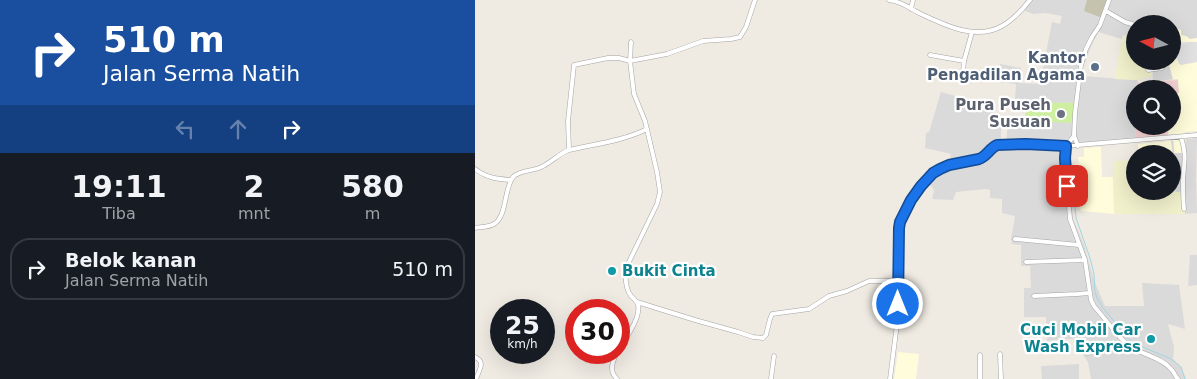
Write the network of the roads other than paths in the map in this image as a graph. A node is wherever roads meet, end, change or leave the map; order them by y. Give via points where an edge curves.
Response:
1 (755, 0) edge
2 (889, 0) edge
3 (913, 0) edge
4 (1030, 0) edge
5 (1109, 0) edge
6 (911, 9) junction
7 (1106, 11) junction
8 (1126, 22) edge
9 (971, 32) junction
10 (631, 42) dead end
11 (930, 55) dead end
12 (630, 61) junction
13 (964, 61) junction
14 (995, 80) dead end
15 (647, 129) junction
16 (1197, 135) edge
17 (1074, 136) junction
18 (1181, 137) junction
19 (1066, 146) junction
20 (1078, 146) junction
21 (569, 150) junction
22 (475, 169) edge
23 (511, 180) junction
24 (1184, 209) dead end
25 (475, 228) edge
26 (1015, 239) dead end
27 (1079, 244) junction
28 (1085, 260) junction
29 (1026, 262) dead end
30 (899, 283) junction
31 (1089, 293) junction
32 (1034, 296) dead end
33 (637, 302) junction
34 (630, 332) edge
35 (1129, 346) junction
36 (1087, 353) dead end
37 (1000, 354) dead end
38 (980, 355) dead end
39 (774, 356) dead end
40 (475, 357) edge
41 (612, 364) edge
42 (476, 379) edge
43 (617, 379) edge
44 (771, 379) edge
45 (890, 379) edge
46 (980, 379) edge
47 (1001, 379) edge
48 (1177, 379) edge

1 - 12 street via 740,37 703,41 667,54
2 - 6 street via 901,2
3 - 6 street
4 - 9 street via 1001,27
5 - 7 street
6 - 9 street
7 - 8 street
7 - 17 street via 1083,59
9 - 13 street
10 - 12 street
11 - 13 street
12 - 15 street via 634,94
12 - 21 street via 608,58 574,65 568,121
13 - 14 street via 964,72
15 - 21 street via 617,140
15 - 33 street via 660,192 626,268 626,287
16 - 18 street
17 - 19 street
17 - 20 street
18 - 20 street
18 - 24 street via 1185,158
19 - 20 street
19 - 27 street via 1069,211
19 - 30 street via 997,145 983,158 949,165 933,173 915,193 900,222
21 - 23 street via 540,168 517,174
22 - 23 street via 495,179
23 - 25 street via 499,219 493,224
26 - 27 street
27 - 28 street
28 - 29 street
28 - 31 street
30 - 33 street via 869,281 829,296 809,309 773,314 763,338
30 - 45 street
31 - 32 street
31 - 35 street via 1117,336
33 - 34 street via 638,309
35 - 36 street
35 - 48 street via 1166,365
37 - 47 street
38 - 46 street
39 - 44 street
40 - 42 street via 481,362
41 - 43 street

